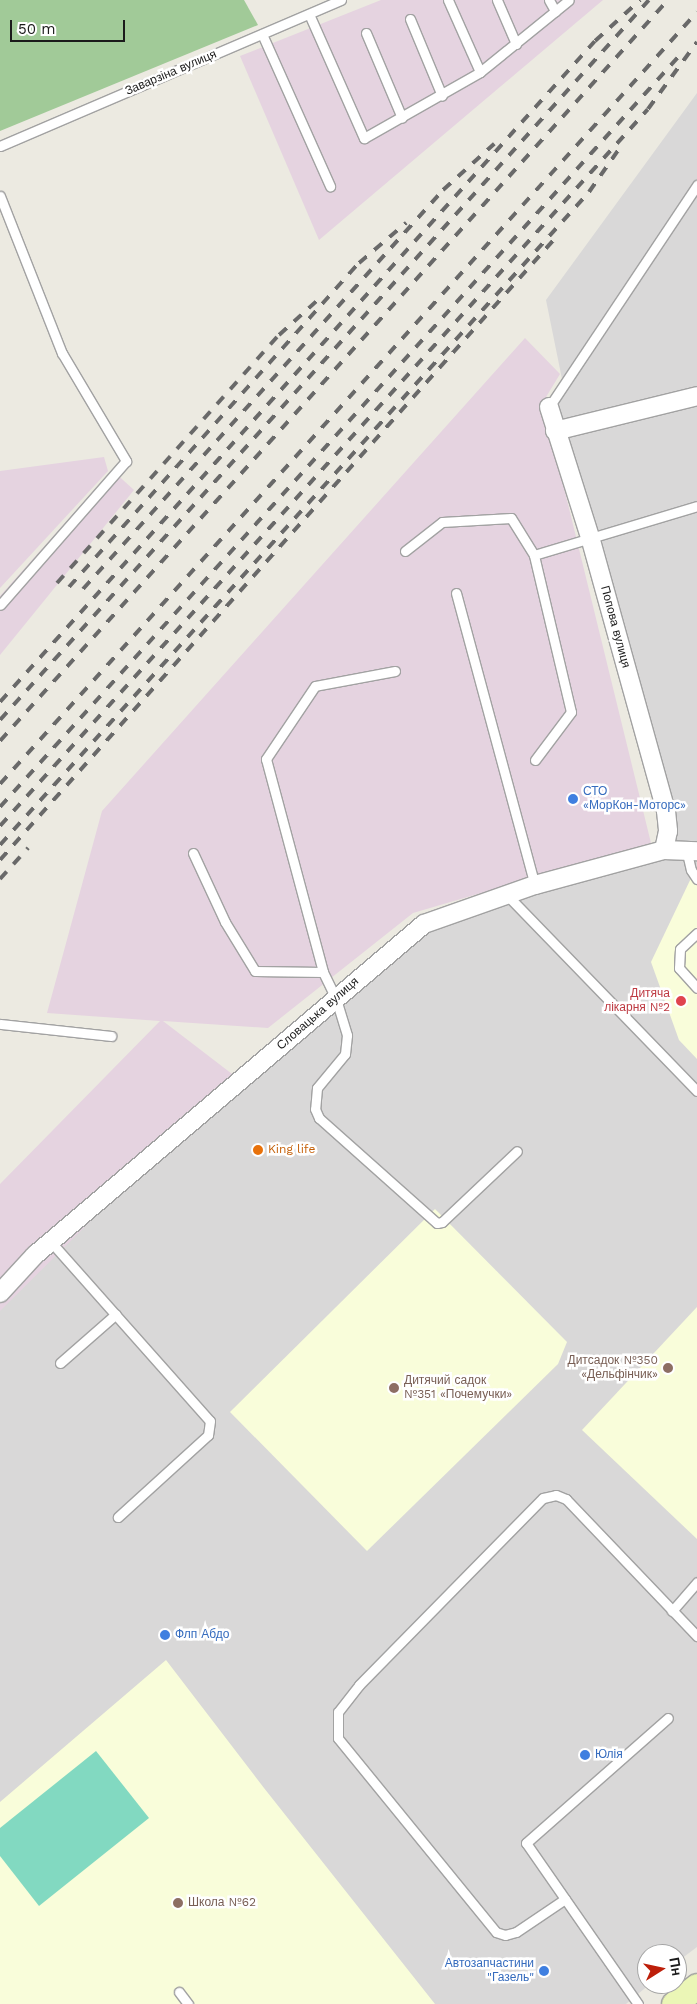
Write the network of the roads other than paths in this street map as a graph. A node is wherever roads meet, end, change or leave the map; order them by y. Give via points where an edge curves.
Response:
1 (341, 0) edge
2 (448, 0) edge
3 (497, 0) edge
4 (549, 0) edge
5 (569, 0) edge
6 (554, 11) junction
7 (309, 14) junction
8 (410, 20) dead end
9 (366, 33) dead end
10 (262, 34) junction
11 (516, 44) junction
12 (480, 72) junction
13 (442, 96) junction
14 (402, 118) junction
15 (0, 146) edge
16 (697, 185) edge
17 (330, 186) dead end
18 (0, 196) edge
19 (697, 396) edge
20 (548, 407) joint
21 (555, 431) junction
22 (697, 506) edge
23 (590, 537) junction
24 (405, 551) dead end
25 (534, 555) junction
26 (456, 593) dead end
27 (0, 605) edge
28 (395, 671) dead end
29 (535, 760) dead end
30 (664, 850) junction
31 (692, 852) edge
32 (193, 853) dead end
33 (697, 879) edge
34 (535, 885) junction
35 (507, 895) junction
36 (697, 933) edge
37 (323, 972) junction
38 (697, 988) edge
39 (336, 999) junction
40 (0, 1024) edge
41 (111, 1036) dead end
42 (697, 1091) edge
43 (517, 1151) dead end
44 (51, 1242) junction
45 (0, 1293) edge
46 (116, 1314) junction
47 (60, 1363) dead end
48 (118, 1517) dead end
49 (697, 1582) edge
50 (672, 1610) junction
51 (697, 1636) edge
52 (668, 1718) dead end
53 (565, 1899) junction
54 (697, 1986) edge
55 (179, 1992) dead end
56 (188, 2004) edge
57 (638, 2004) edge
58 (674, 2004) edge

1 - 7 lane, Заварзіна вулиця
2 - 12 lane
3 - 11 lane
4 - 6 lane
5 - 6 lane
6 - 11 lane
7 - 10 lane, Заварзіна вулиця
7 - 14 lane via 364,138
8 - 13 lane
9 - 14 lane
10 - 15 lane, Заварзіна вулиця
10 - 17 lane
11 - 12 lane
12 - 13 lane
13 - 14 lane
16 - 20 lane
18 - 27 lane via 62,352 126,461
19 - 21 street
20 - 21 street, Попова вулиця
21 - 23 street, Попова вулиця
22 - 23 lane
23 - 25 lane
23 - 30 street, Попова вулиця via 666,811 668,831
24 - 25 lane via 442,522 511,518
25 - 29 lane via 571,712
26 - 34 lane
28 - 37 lane via 315,686 266,759
30 - 31 street, Словацька вулиця
30 - 34 street, Словацька вулиця
31 - 33 lane via 691,870
32 - 37 lane via 225,922 255,971
34 - 35 street, Словацька вулиця
35 - 39 street, Словацька вулиця via 424,924
35 - 42 lane
36 - 38 lane via 680,949 679,968
37 - 39 lane
39 - 43 lane via 348,1045 345,1054 317,1088 315,1108 320,1118 432,1220 442,1222
39 - 44 street, Словацька вулиця
40 - 41 lane
44 - 45 street, Словацька вулиця
44 - 46 lane
46 - 47 lane
46 - 48 lane via 210,1421 211,1429
49 - 50 lane
50 - 51 lane
50 - 53 lane via 566,1499 556,1495 543,1498 359,1685 338,1712 338,1738 496,1932 505,1935 516,1932
52 - 53 lane via 526,1843
53 - 57 lane
54 - 58 main road
55 - 56 lane

